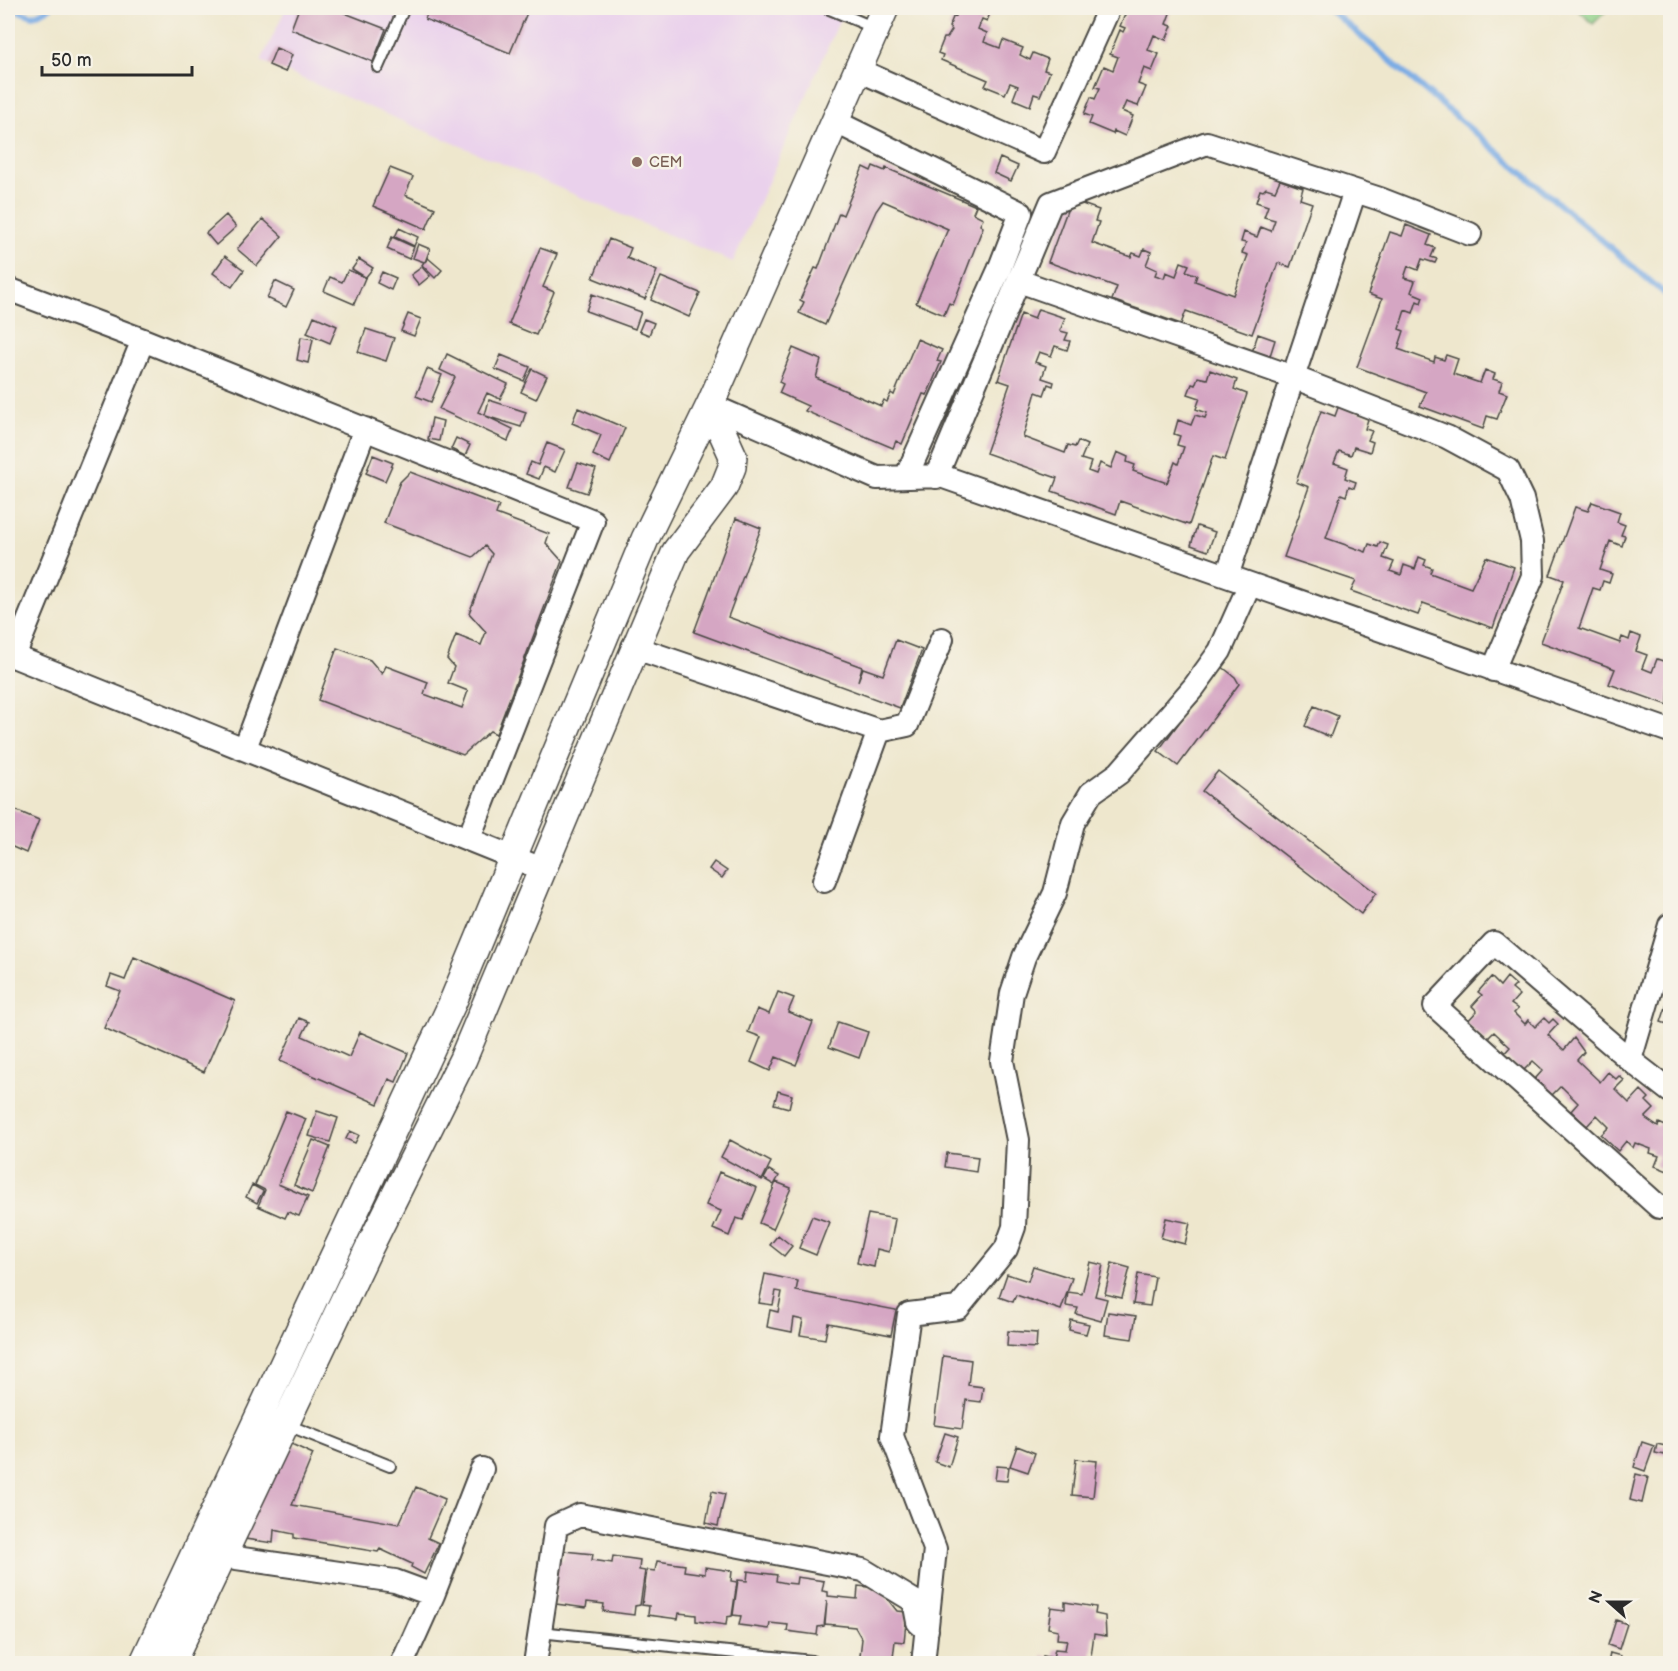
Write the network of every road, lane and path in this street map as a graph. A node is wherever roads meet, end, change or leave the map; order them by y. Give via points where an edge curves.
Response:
1 (404, 8) edge
2 (827, 8) edge
3 (1109, 8) edge
4 (880, 18) edge
5 (378, 67) dead end
6 (856, 69) junction
7 (834, 121) junction
8 (1355, 191) junction
9 (1470, 234) dead end
10 (1019, 281) junction
11 (8, 289) edge
12 (143, 340) junction
13 (1293, 376) junction
14 (710, 405) junction
15 (365, 429) junction
16 (906, 477) junction
17 (936, 477) junction
18 (1227, 576) junction
19 (1250, 584) junction
20 (942, 639) dead end
21 (633, 647) junction
22 (11, 655) edge
23 (1494, 669) junction
24 (879, 731) junction
25 (1671, 731) edge
26 (245, 748) junction
27 (469, 838) junction
28 (512, 856) junction
29 (542, 869) junction
30 (824, 881) dead end
31 (1671, 925) edge
32 (1630, 1060) junction
33 (1671, 1091) edge
34 (1671, 1207) edge
35 (285, 1424) junction
36 (390, 1466) dead end
37 (482, 1469) dead end
38 (222, 1556) junction
39 (433, 1595) junction
40 (928, 1631) junction
41 (540, 1632) junction
42 (143, 1664) edge
43 (171, 1664) edge
44 (402, 1664) edge
45 (535, 1664) edge
46 (811, 1664) edge
47 (923, 1664) edge

1 - 5 lane
2 - 4 lane
3 - 6 street via 1044,152
4 - 6 street
6 - 7 street
7 - 14 street
7 - 16 street via 1020,213 999,270
8 - 9 street
8 - 10 street via 1207,143 1052,203
8 - 13 street
10 - 13 street
10 - 17 street
11 - 12 street
12 - 15 street
12 - 22 street
13 - 18 street
13 - 23 street via 1447,437 1508,470 1522,499 1532,541 1533,576
14 - 16 street via 878,478
14 - 21 street via 733,456 729,478 676,550
14 - 28 street via 645,539
15 - 26 street
15 - 27 street via 593,521
16 - 17 street
17 - 18 street
18 - 19 street
19 - 23 street
19 - 40 street via 1220,651 1194,687 1119,773 1091,793 1073,823 1055,893 1024,957 1012,993 1002,1061 1018,1140 1014,1227 1006,1249 958,1308 909,1314 892,1436 935,1549
20 - 24 street via 907,725
21 - 24 street
21 - 29 street
22 - 26 street
23 - 25 street
24 - 30 street
26 - 27 street
27 - 28 street
28 - 29 street
28 - 42 street via 452,1004
29 - 35 street via 463,1059
31 - 32 street
32 - 33 street
32 - 34 street via 1494,943 1435,1006 1659,1207
35 - 36 lane
35 - 38 street
37 - 39 street
38 - 39 street via 395,1581
38 - 43 street
39 - 44 street
40 - 41 street via 918,1622 914,1601 863,1570 580,1515 556,1526
40 - 47 street
41 - 45 street
41 - 46 lane via 812,1661

